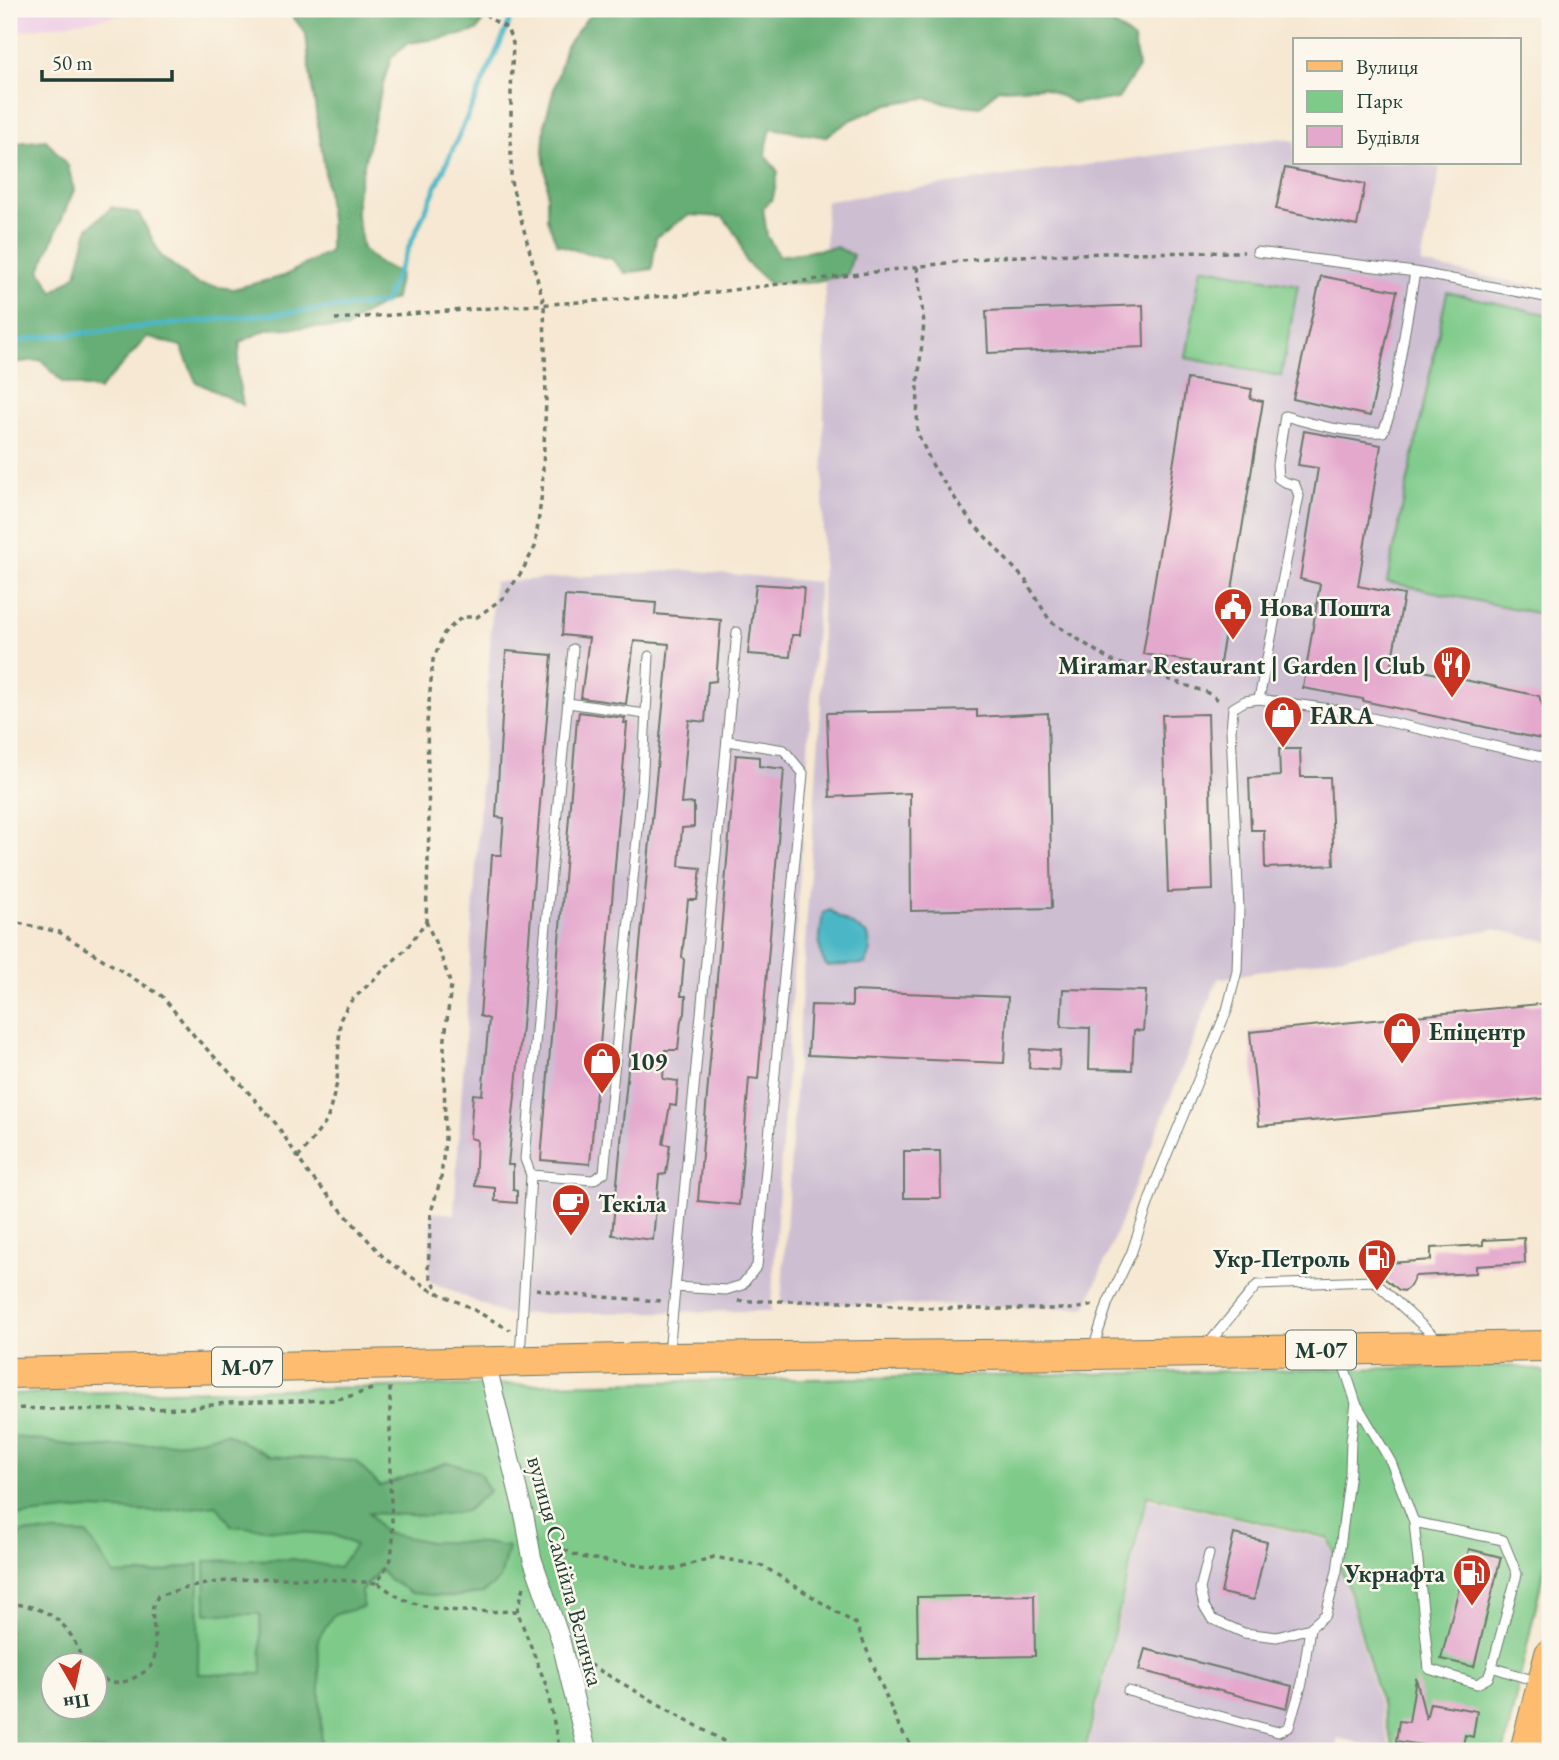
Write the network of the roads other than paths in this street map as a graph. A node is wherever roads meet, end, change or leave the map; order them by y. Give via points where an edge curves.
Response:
1 (1257, 252) road end
2 (1415, 272) junction
3 (1550, 298) edge
4 (737, 632) dead end
5 (573, 649) dead end
6 (649, 656) dead end
7 (1259, 699) junction
8 (568, 702) junction
9 (645, 714) junction
10 (728, 741) junction
11 (1550, 759) edge
12 (531, 1175) junction
13 (675, 1287) junction
14 (1550, 1346) edge
15 (1446, 1348) junction
16 (520, 1349) junction
17 (1339, 1350) junction
18 (1202, 1352) junction
19 (1091, 1354) junction
20 (668, 1358) junction
21 (486, 1362) junction
22 (9, 1373) edge
23 (1356, 1403) junction
24 (1414, 1522) junction
25 (1209, 1554) dead end
26 (1310, 1628) junction
27 (1550, 1654) edge
28 (1492, 1667) junction
29 (1543, 1684) junction
30 (1128, 1691) dead end
31 (587, 1751) edge
32 (1525, 1751) edge

1 - 2 lane
2 - 3 lane
2 - 7 lane via 1383,432 1317,425 1285,416 1278,478 1295,485 1299,496
4 - 10 lane
5 - 8 lane
6 - 9 lane
7 - 11 lane via 1337,710
7 - 19 lane via 1233,708 1239,908 1237,971 1227,1010
8 - 9 lane
8 - 12 lane via 525,1159
9 - 12 lane via 642,788 604,1173 593,1180
10 - 13 lane
10 - 13 lane via 784,750 803,773 757,1266 742,1285 726,1290
12 - 16 lane
13 - 20 lane
14 - 15 main road, М-07
15 - 17 main road, М-07
15 - 18 lane via 1374,1281 1257,1285
16 - 20 main road, М-07
16 - 21 main road, М-07
17 - 18 main road, М-07
17 - 23 lane
18 - 19 main road, М-07
19 - 20 main road, М-07
21 - 22 main road, М-07 via 390,1373
21 - 31 street, вулиця Самійла Величка via 531,1558 559,1638
23 - 24 lane via 1391,1462
23 - 26 lane via 1337,1571 1326,1614
24 - 28 lane via 1429,1670 1477,1684 1488,1678
24 - 28 lane via 1503,1540 1517,1574
25 - 26 lane via 1200,1589 1213,1619 1244,1633 1277,1637
26 - 30 lane via 1289,1727 1278,1732
27 - 29 main road
28 - 29 lane
29 - 32 main road

